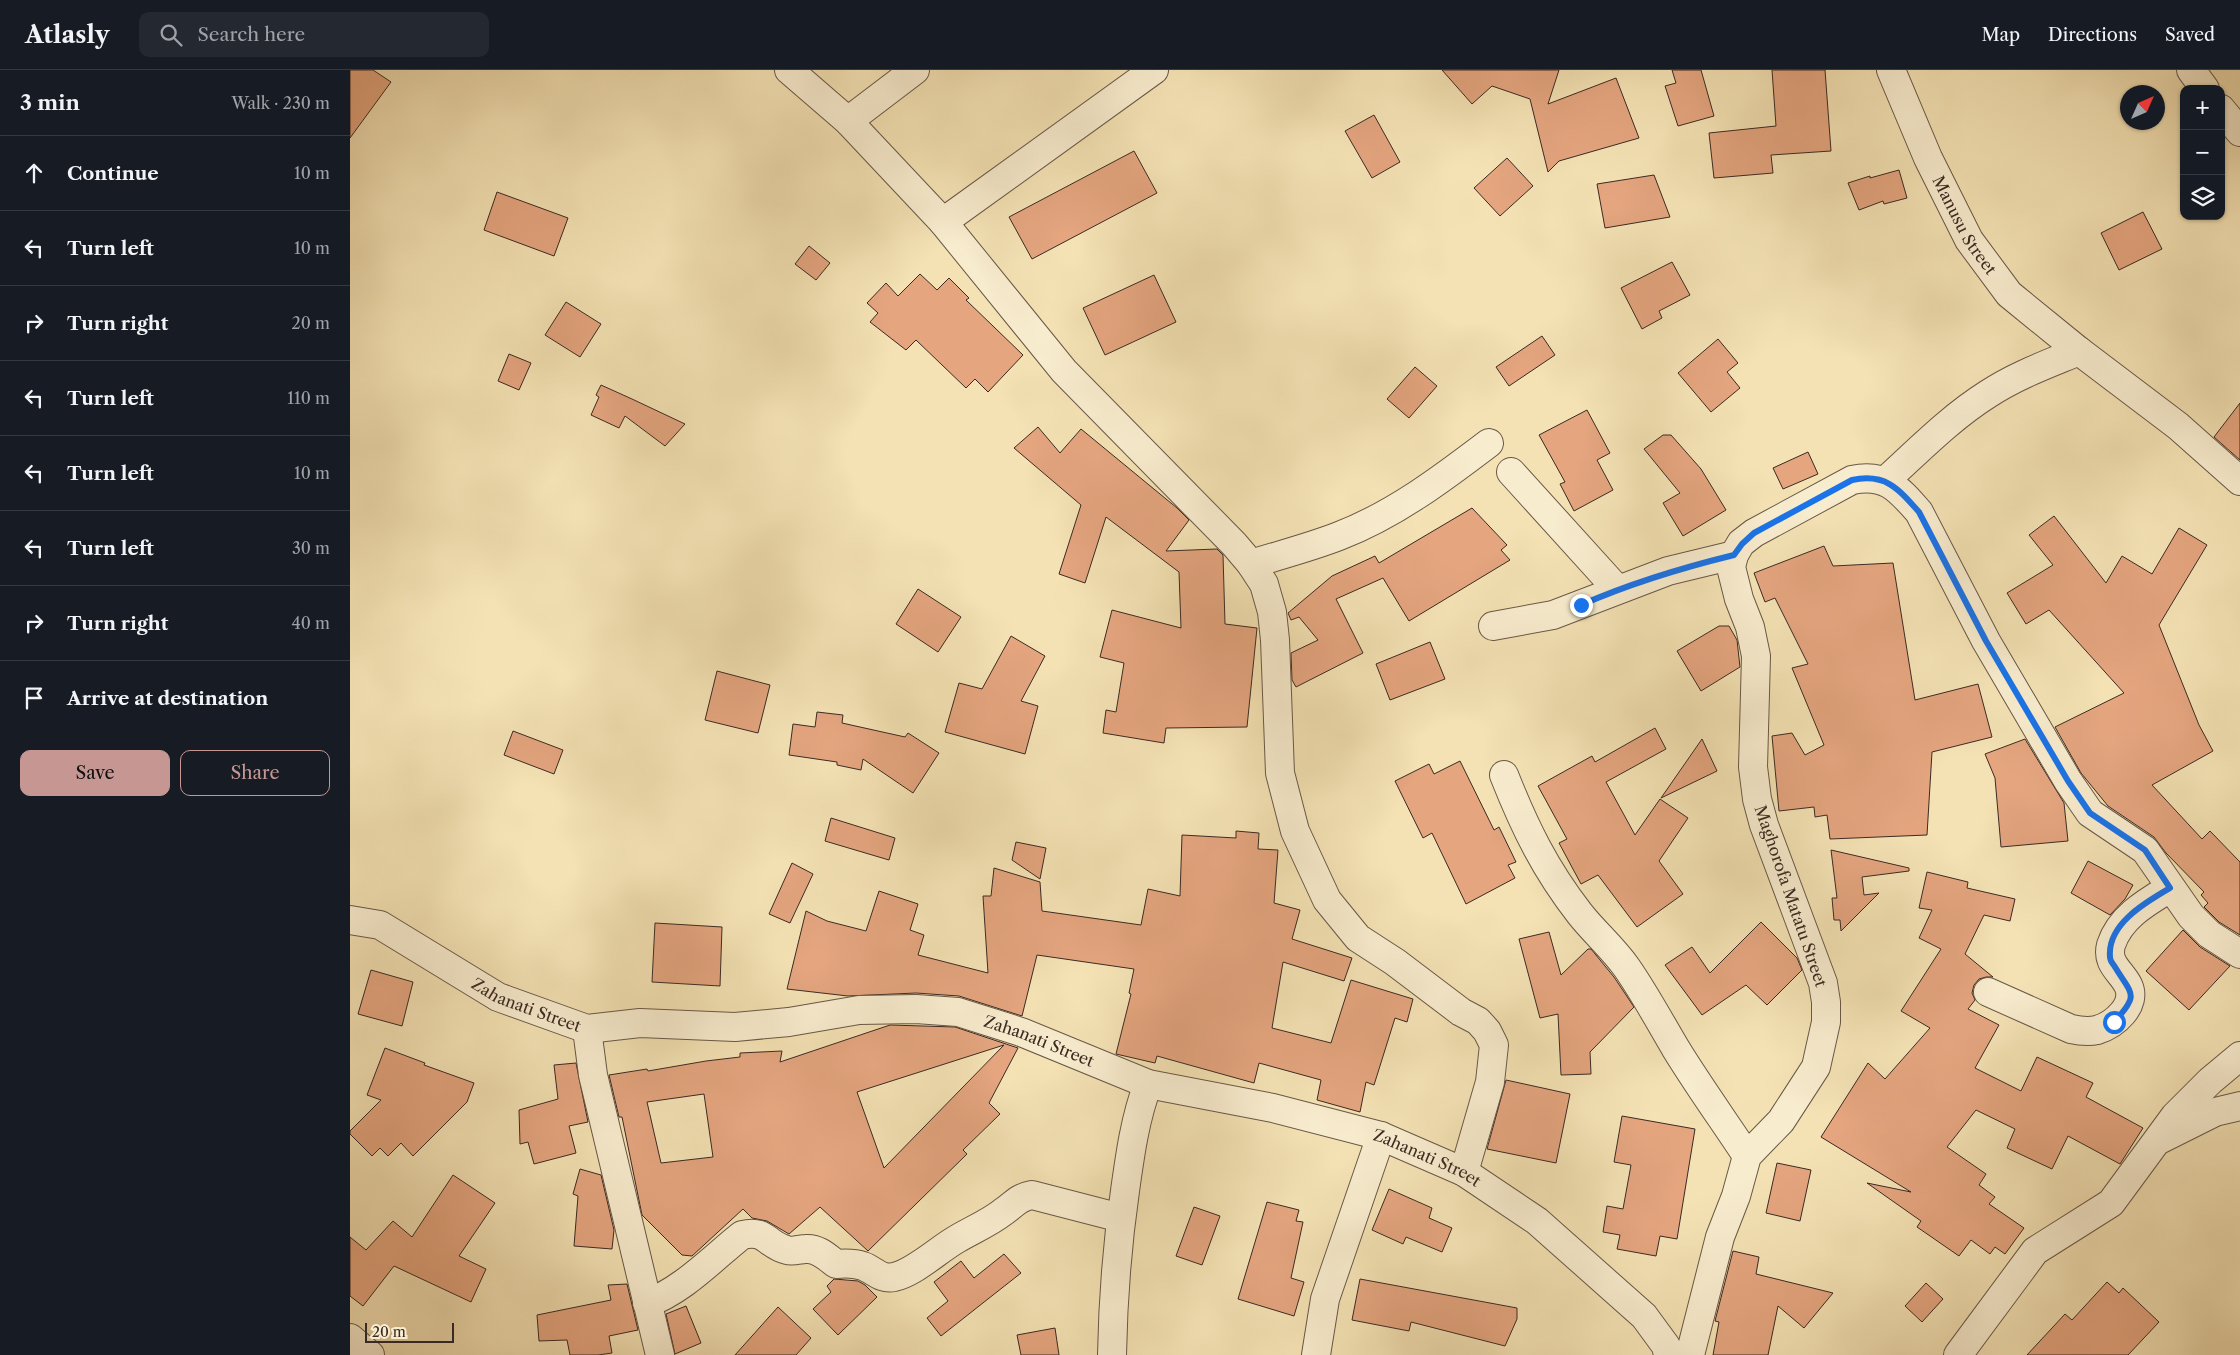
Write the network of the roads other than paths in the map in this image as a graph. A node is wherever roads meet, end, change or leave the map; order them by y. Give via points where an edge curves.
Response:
1 (789, 70) edge
2 (915, 70) edge
3 (1154, 70) edge
4 (1891, 70) edge
5 (2191, 70) edge
6 (2202, 85) edge
7 (2225, 114) edge
8 (848, 121) junction
9 (2240, 132) edge
10 (943, 222) junction
11 (2079, 352) junction
12 (1489, 443) dead end
13 (1511, 472) dead end
14 (1885, 481) junction
15 (2240, 481) edge
16 (1734, 555) junction
17 (1251, 564) junction
18 (1618, 589) junction
19 (1493, 626) dead end
20 (1504, 775) dead end
21 (2170, 888) junction
22 (350, 920) edge
23 (2240, 954) edge
24 (1988, 992) dead end
25 (587, 1028) junction
26 (2240, 1056) edge
27 (1148, 1084) junction
28 (2240, 1106) edge
29 (1381, 1136) junction
30 (2154, 1143) junction
31 (1747, 1156) junction
32 (1464, 1172) junction
33 (1121, 1218) junction
34 (647, 1303) junction
35 (350, 1338) edge
36 (370, 1355) edge
37 (660, 1355) edge
38 (1112, 1355) edge
39 (1316, 1355) edge
40 (1668, 1355) edge
41 (1690, 1355) edge
42 (1958, 1355) edge

1 - 8 street
2 - 8 street
3 - 10 street
4 - 11 street, Manusu Street via 1928,158 1969,240 2009,294
5 - 6 street
7 - 9 street
8 - 10 street
10 - 17 street via 1064,371
11 - 14 street via 2031,370 1988,394 1943,428
11 - 15 street, Manusu Street via 2178,426
12 - 17 street via 1438,482 1380,516 1340,536
13 - 18 street
14 - 16 street via 1867,477 1852,480 1754,533
14 - 21 street via 1904,494 1919,512 1986,641 2090,813 2145,850
16 - 18 street via 1668,571
16 - 31 street, Maghorofa Matatu Street via 1732,577 1750,627 1756,656 1753,767 1757,799 1823,983 1826,1002 1826,1022 1816,1067 1782,1121
17 - 32 street via 1264,584 1272,612 1280,774 1295,831 1327,900 1358,938 1478,1021 1488,1031 1494,1045 1490,1082
18 - 19 street via 1553,615
20 - 31 street via 1523,823 1545,865 1581,915 1626,967
21 - 23 street via 2209,934
21 - 24 street via 2129,916 2111,946 2110,959 2131,996 2127,1008 2114,1022 2098,1030 2084,1032 2071,1029
22 - 25 street, Zahanati Street via 380,926 498,997
25 - 27 street, Zahanati Street via 640,1023 735,1027 859,1010 958,1012 1021,1032
25 - 34 street via 593,1075
26 - 30 street via 2192,1098
27 - 29 street, Zahanati Street via 1273,1108
27 - 33 street via 1128,1165
28 - 30 street via 2215,1112
29 - 32 street, Zahanati Street
29 - 39 street via 1325,1299
30 - 42 street via 2111,1202 2035,1251
31 - 41 street, Maghorofa Matatu Street via 1720,1237
32 - 40 street, Zahanati Street via 1537,1221 1644,1316 1666,1346
33 - 34 street via 1032,1195 1020,1197 1004,1212 895,1277 881,1277 851,1263 836,1264 822,1252 809,1248 789,1251 761,1234 751,1233 742,1235 675,1289
33 - 38 street via 1113,1294
34 - 37 street
35 - 36 street

